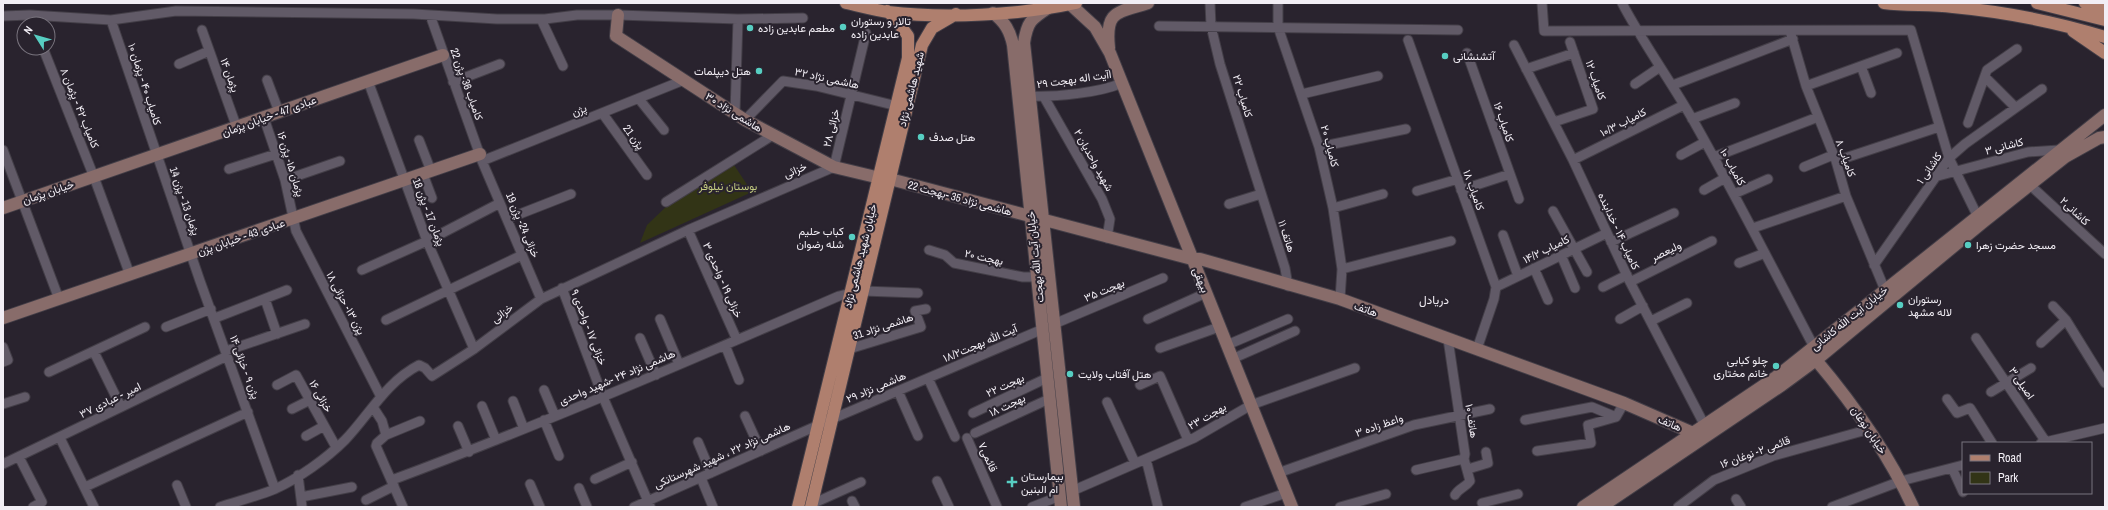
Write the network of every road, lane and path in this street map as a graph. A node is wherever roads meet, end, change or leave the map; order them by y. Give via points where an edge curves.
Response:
1 (846, 3) edge
2 (1148, 3) edge
3 (1210, 3) edge
4 (1278, 3) edge
5 (1542, 3) edge
6 (1622, 3) edge
7 (1884, 3) edge
8 (2037, 3) edge
9 (2085, 3) edge
10 (1073, 4) edge
11 (1048, 8) junction
12 (2105, 8) edge
13 (887, 12) junction
14 (993, 13) junction
15 (956, 14) junction
16 (30, 15) joint
17 (430, 15) junction
18 (618, 15) junction
19 (3, 16) edge
20 (803, 18) dead end
21 (542, 19) junction
22 (738, 19) junction
23 (111, 20) junction
24 (2105, 20) edge
25 (2064, 25) junction
26 (1159, 26) dead end
27 (1211, 26) junction
28 (1278, 27) junction
29 (202, 30) dead end
30 (1458, 30) dead end
31 (1636, 30) junction
32 (866, 33) dead end
33 (1791, 35) junction
34 (2105, 37) edge
35 (1408, 40) dead end
36 (1570, 42) dead end
37 (908, 45) junction
38 (922, 45) junction
39 (1514, 45) dead end
40 (2017, 48) dead end
41 (209, 51) junction
42 (1110, 53) junction
43 (1467, 53) dead end
44 (1574, 53) junction
45 (1897, 53) dead end
46 (2103, 53) edge
47 (443, 54) junction
48 (46, 56) edge
49 (179, 64) dead end
50 (500, 64) dead end
51 (563, 66) dead end
52 (1861, 66) junction
53 (1660, 67) junction
54 (1526, 69) junction
55 (1378, 76) dead end
56 (1986, 77) junction
57 (267, 80) dead end
58 (684, 80) junction
59 (368, 81) junction
60 (453, 82) junction
61 (1122, 83) junction
62 (1635, 84) dead end
63 (1673, 85) junction
64 (1806, 86) junction
65 (2042, 89) dead end
66 (1871, 93) dead end
67 (1302, 94) junction
68 (852, 95) junction
69 (1030, 96) junction
70 (1044, 97) junction
71 (639, 99) junction
72 (1735, 103) dead end
73 (1684, 105) junction
74 (897, 106) junction
75 (2015, 107) junction
76 (279, 112) junction
77 (603, 114) junction
78 (2105, 114) edge
79 (740, 117) junction
80 (1818, 117) junction
81 (264, 118) junction
82 (1692, 118) junction
83 (1554, 122) junction
84 (1968, 123) dead end
85 (1939, 127) junction
86 (237, 128) junction
87 (1406, 129) dead end
88 (664, 130) dead end
89 (773, 135) junction
90 (2105, 137) edge
91 (419, 140) dead end
92 (1705, 142) junction
93 (1319, 148) junction
94 (3, 150) edge
95 (2059, 150) junction
96 (276, 154) junction
97 (1681, 155) dead end
98 (157, 156) junction
99 (1714, 157) junction
100 (481, 158) junction
101 (1834, 158) junction
102 (1949, 158) junction
103 (1573, 160) junction
104 (340, 161) dead end
105 (834, 167) junction
106 (1804, 167) dead end
107 (228, 169) dead end
108 (1955, 172) junction
109 (427, 173) junction
110 (1510, 174) junction
111 (647, 175) dead end
112 (1938, 176) junction
113 (94, 177) junction
114 (885, 178) junction
115 (1726, 178) junction
116 (1458, 179) junction
117 (1768, 179) dead end
118 (285, 180) junction
119 (404, 180) junction
120 (2030, 185) junction
121 (1461, 190) junction
122 (1704, 190) dead end
123 (1417, 191) dead end
124 (570, 194) dead end
125 (1261, 194) junction
126 (1383, 194) dead end
127 (1734, 194) junction
128 (1846, 196) junction
129 (432, 198) dead end
130 (1519, 199) dead end
131 (22, 201) junction
132 (666, 202) dead end
133 (500, 203) junction
134 (1229, 204) dead end
135 (3, 208) edge
136 (1333, 208) junction
137 (1553, 211) dead end
138 (1674, 213) dead end
139 (1977, 215) junction
140 (295, 218) junction
141 (1030, 218) junction
142 (507, 219) junction
143 (1043, 221) junction
144 (1753, 228) junction
145 (688, 230) junction
146 (1607, 233) junction
147 (1503, 235) dead end
148 (1107, 238) junction
149 (427, 241) junction
150 (1451, 241) dead end
151 (1712, 241) dead end
152 (1611, 242) junction
153 (1575, 248) junction
154 (929, 250) dead end
155 (1765, 253) junction
156 (2105, 254) edge
157 (191, 255) junction
158 (522, 255) junction
159 (1561, 255) junction
160 (1192, 260) junction
161 (1739, 263) dead end
162 (1874, 265) junction
163 (1534, 268) junction
164 (1342, 269) junction
165 (362, 270) dead end
166 (1587, 272) dead end
167 (130, 275) junction
168 (1518, 276) junction
169 (1037, 277) junction
170 (1163, 278) dead end
171 (1628, 278) junction
172 (1288, 286) junction
173 (1496, 287) junction
174 (1603, 287) dead end
175 (562, 288) junction
176 (1575, 288) dead end
177 (287, 290) dead end
178 (449, 290) junction
179 (1885, 290) junction
180 (863, 291) junction
181 (1206, 292) junction
182 (918, 293) dead end
183 (850, 294) junction
184 (59, 299) junction
185 (265, 299) junction
186 (541, 299) junction
187 (1340, 300) junction
188 (1548, 300) dead end
189 (1687, 303) dead end
190 (1643, 306) junction
191 (2053, 306) dead end
192 (926, 308) dead end
193 (211, 309) junction
194 (3, 318) edge
195 (215, 318) junction
196 (660, 319) dead end
197 (1148, 319) dead end
198 (1288, 319) dead end
199 (1620, 319) dead end
200 (386, 320) dead end
201 (2066, 320) junction
202 (1651, 321) junction
203 (306, 324) dead end
204 (1054, 324) junction
205 (145, 327) dead end
206 (166, 327) dead end
207 (1219, 327) junction
208 (1042, 329) junction
209 (1294, 331) dead end
210 (277, 334) junction
211 (640, 338) dead end
212 (1976, 338) dead end
213 (1448, 339) junction
214 (737, 340) junction
215 (2041, 343) dead end
216 (725, 345) junction
217 (1227, 345) junction
218 (3, 347) edge
219 (1814, 347) junction
220 (1160, 348) dead end
221 (474, 349) junction
222 (849, 349) junction
223 (1477, 349) junction
224 (94, 352) junction
225 (227, 354) junction
226 (1232, 359) junction
227 (1816, 360) junction
228 (3, 362) edge
229 (679, 364) junction
230 (1356, 368) dead end
231 (2031, 368) dead end
232 (49, 372) dead end
233 (656, 375) junction
234 (928, 378) junction
235 (1047, 378) junction
236 (739, 380) dead end
237 (2007, 382) junction
238 (2105, 383) edge
239 (278, 385) dead end
240 (1140, 385) dead end
241 (544, 390) dead end
242 (898, 391) junction
243 (1991, 392) dead end
244 (25, 397) dead end
245 (381, 397) junction
246 (603, 397) junction
247 (1049, 399) junction
248 (310, 400) junction
249 (1947, 400) dead end
250 (513, 401) dead end
251 (1107, 402) dead end
252 (1624, 403) junction
253 (3, 404) edge
254 (1251, 405) junction
255 (482, 406) dead end
256 (121, 407) junction
257 (373, 407) junction
258 (292, 409) dead end
259 (1490, 409) dead end
260 (248, 412) junction
261 (973, 413) dead end
262 (1458, 415) junction
263 (555, 416) junction
264 (745, 416) dead end
265 (1616, 417) junction
266 (832, 419) junction
267 (544, 420) junction
268 (1525, 420) dead end
269 (420, 421) dead end
270 (819, 425) junction
271 (324, 426) junction
272 (458, 426) dead end
273 (1704, 426) junction
274 (524, 428) junction
275 (2105, 428) edge
276 (1870, 429) junction
277 (975, 433) dead end
278 (386, 435) junction
279 (306, 436) dead end
280 (918, 436) dead end
281 (955, 437) dead end
282 (1695, 437) junction
283 (60, 438) junction
284 (967, 438) dead end
285 (496, 440) junction
286 (1188, 440) junction
287 (698, 442) dead end
288 (1991, 442) edge
289 (2043, 442) edge
290 (336, 447) junction
291 (761, 451) junction
292 (1537, 451) dead end
293 (469, 452) junction
294 (1486, 452) dead end
295 (558, 456) dead end
296 (19, 457) junction
297 (1146, 459) junction
298 (1464, 459) junction
299 (632, 462) junction
300 (1135, 463) junction
301 (3, 464) edge
302 (1962, 465) edge
303 (1952, 468) junction
304 (1468, 469) junction
305 (1416, 470) dead end
306 (711, 473) junction
307 (1278, 473) junction
308 (298, 475) junction
309 (701, 478) junction
310 (595, 479) dead end
311 (937, 480) dead end
312 (1901, 481) junction
313 (861, 482) dead end
314 (393, 483) junction
315 (530, 484) dead end
316 (177, 485) dead end
317 (85, 487) junction
318 (352, 487) dead end
319 (579, 488) dead end
320 (275, 489) junction
321 (1962, 490) edge
322 (1072, 491) junction
323 (1286, 493) junction
324 (1386, 494) dead end
325 (1518, 494) dead end
326 (1455, 495) dead end
327 (300, 497) junction
328 (1736, 499) dead end
329 (366, 500) dead end
330 (1061, 501) edge
331 (1482, 503) dead end
332 (1497, 503) edge
333 (650, 504) edge
334 (812, 506) edge
335 (33, 507) edge
336 (94, 507) edge
337 (186, 507) edge
338 (220, 507) edge
339 (302, 507) edge
340 (403, 507) edge
341 (540, 507) edge
342 (587, 507) edge
343 (634, 507) edge
344 (713, 507) edge
345 (798, 507) edge
346 (949, 507) edge
347 (997, 507) edge
348 (1032, 507) edge
349 (1074, 507) edge
350 (1158, 507) edge
351 (1245, 507) edge
352 (1292, 507) edge
353 (1340, 507) edge
354 (1583, 507) edge
355 (1600, 507) edge
356 (1678, 507) edge
357 (1741, 507) edge
358 (1832, 507) edge
359 (1913, 507) edge

1 - 13 main road
2 - 42 street via 1119,12 1110,22 1107,29
3 - 27 street, کامیاب ۲۲
4 - 28 street, کامیاب ۲۰
5 - 31 street via 1544,31
6 - 31 street, کامیاب ۱۰
7 - 25 main road via 2020,15
8 - 24 main road
9 - 12 main road
10 - 11 main road
10 - 42 street via 1095,27
11 - 14 main road
11 - 69 street, خیابان آیت الله بهجت via 1034,17 1027,26 1024,43
13 - 15 main road
13 - 37 main road, خیابان شهید هاشمی نژاد via 908,36
14 - 15 main road
14 - 141 street, خیابان آیت الله بهجت via 1010,31
15 - 38 main road, شهید هاشمی نژاد via 932,28
16 - 19 street
16 - 23 street
17 - 21 street
17 - 23 street via 176,11
17 - 47 street, کامیاب 36- پژن 22
18 - 21 street via 576,15
18 - 22 street
18 - 58 street, هاشمی نژاد ۳۰ via 616,36
20 - 22 street
21 - 51 street
22 - 79 street
23 - 98 street, کامیاب ۴۰ - پژمان ۱۰
25 - 34 main road
25 - 46 main road
26 - 27 street
27 - 28 street
27 - 125 street, کامیاب ۲۲ via 1220,64
28 - 30 street
28 - 67 street, کامیاب ۲۰
29 - 41 street, پژمان ۱۴
31 - 33 street
31 - 53 street, کامیاب ۱۰
32 - 68 street, خزائی ۲۸
33 - 63 street
33 - 64 street, کامیاب ۸
33 - 85 street via 1910,30
35 - 116 street, کامیاب ۱۸
36 - 44 street, کامیاب ۱۲
37 - 38 main road via 915,41
37 - 74 main road, خیابان شهید هاشمی نژاد via 908,58
38 - 114 main road, شهید هاشمی نژاد via 899,136
39 - 54 street, کامیاب ۱۴ - خدابنده
40 - 56 street via 1987,70
41 - 49 street
41 - 86 street, پژمان ۱۴
42 - 61 street, بیهقی
43 - 110 street, کامیاب ۱۶
44 - 54 street
44 - 83 street, کامیاب ۱۲ via 1593,109
45 - 52 street
47 - 59 street, عبادی 47 - خیابان پژمان
47 - 60 street, کامیاب 36- پژن 22
48 - 113 street, کامیاب ۴۲ - پژمان ۸
50 - 60 street
52 - 64 street
52 - 66 street
53 - 62 street
53 - 63 street, کامیاب ۱۰
54 - 83 street, کامیاب ۱۴ - خدابنده
55 - 67 street
56 - 75 street
56 - 84 street
57 - 76 street
58 - 71 street, پژن
58 - 79 street, هاشمی نژاد ۳۰
59 - 76 street, عبادی 47 - خیابان پژمان
59 - 119 street, پژمان 17 - پژن 18
60 - 100 street, کامیاب 36- پژن 22
61 - 70 street, اآیت اله بهجت ۲۹ via 1110,88
61 - 160 street, بیهقی
63 - 73 street, کامیاب ۱۰
64 - 80 street, کامیاب ۸
65 - 75 street, کاشانی ۱
67 - 93 street, کامیاب ۲۰
68 - 74 street, هاشمی نژاد ۳۲
68 - 79 street, هاشمی نژاد ۳۲ via 783,81
68 - 105 street, خزائی ۲۸
69 - 70 street, اآیت اله بهجت ۲۹
69 - 143 street, خیابان آیت الله بهجت
70 - 148 street, شهید واحدیان ۲ via 1102,199 1110,219
71 - 77 street, پژن
71 - 88 street
72 - 82 street
73 - 82 street, کامیاب ۱۰
73 - 103 street, کامیاب ۱۰/۳
74 - 114 main road, خیابان شهید هاشمی نژاد
75 - 102 street, کاشانی ۱
76 - 81 street, عبادی 47 - خیابان پژمان
77 - 100 street, پژن
77 - 111 street, پژن 21
78 - 95 street, خیابان آیت الله کاشانی
79 - 89 street, هاشمی نژاد ۳۰
80 - 99 street
80 - 101 street, کامیاب ۸
81 - 86 street, عبادی 47 - خیابان پژمان
81 - 96 street, پژمان ۱۵- پژن ۱۶
82 - 92 street, کامیاب ۱۰
83 - 103 street, کامیاب ۱۴ - خدابنده
85 - 101 street
85 - 102 street
86 - 98 street, عبادی 47 - خیابان پژمان
87 - 93 street
89 - 105 street, هاشمی نژاد ۳۰
89 - 132 street
90 - 120 street, خیابان آیت الله کاشانی via 2065,157
91 - 109 street
92 - 97 street
92 - 99 street, کامیاب ۱۰
93 - 136 street, کامیاب ۲۰
94 - 131 street
95 - 108 street, کاشانی ۳ via 2028,152
95 - 139 street, خیابان آیت الله کاشانی
96 - 107 street
96 - 118 street, پژمان ۱۵- پژن ۱۶
98 - 113 street, عبادی 47 - خیابان پژمان
98 - 157 street, پژمان 13 - پژن 14
99 - 115 street, کامیاب ۱۰
100 - 109 street, عبادی 43 - خیابان پژن
100 - 133 street, خزائی 24- پژن 19
101 - 106 street
101 - 128 street, کامیاب ۸
102 - 108 street
102 - 112 street, کاشانی ۱
103 - 146 street, کامیاب ۱۴ - خدابنده
104 - 118 street
105 - 114 street, هاشمی نژاد ۳۰
105 - 145 street, خزائی
108 - 112 street, کاشانی ۳
108 - 139 street
109 - 119 street, عبادی 43 - خیابان پژن
109 - 129 street
110 - 121 street
110 - 130 street, کامیاب ۱۶
112 - 162 street, کاشانی ۱
113 - 131 street, خیابان پژمان
113 - 167 street, کامیاب ۴۲ - پژمان ۸
114 - 141 street, هاشمی نژاد 35 -بهجت 22
114 - 180 main road, خیابان شهید هاشمی نژاد
114 - 183 main road, خیابان شهید هاشمی نژاد
115 - 122 street
115 - 127 street, کامیاب ۱۰
116 - 121 street, کامیاب ۱۸
116 - 123 street
117 - 127 street
118 - 140 street, پژمان ۱۵- پژن ۱۶
119 - 140 street, عبادی 43 - خیابان پژن
119 - 149 street, پژمان 17 - پژن 18
120 - 156 street, کاشانی۲
120 - 227 street, خیابان آیت الله کاشانی
121 - 173 street, کامیاب ۱۸
124 - 142 street
125 - 134 street
125 - 172 street, هاتف ۱۱ via 1285,268
126 - 136 street
127 - 144 street, کامیاب ۱۰
128 - 144 street
128 - 162 street, کامیاب ۸
131 - 135 street, خیابان پژمان
131 - 184 street
133 - 142 street, خزائی 24- پژن 19
133 - 149 street
136 - 164 street, کامیاب ۲۰
137 - 153 street
138 - 152 street
139 - 179 street, خیابان آیت الله کاشانی
140 - 157 street, عبادی 43 - خیابان پژن
140 - 245 street, پژن ۱۳- حزائی ۱۸ via 294,225 308,255
141 - 143 street, هاتف
141 - 169 street, خیابان آیت الله بهجت
142 - 158 street, خزائی 24- پژن 19
143 - 148 street, هاتف
143 - 204 street, خیابان آیت الله بهجت
144 - 155 street, کامیاب ۱۰
145 - 175 street, خزائی
145 - 214 street, خزائی ۱۹ - واحدی ۳
146 - 152 street, کامیاب ۱۴ - خدابنده
146 - 153 street, کامیاب ۱۴/۲
147 - 168 street
148 - 160 street, هاتف
149 - 165 street
149 - 178 street, پژمان 17 - پژن 18
150 - 164 street
151 - 171 street, ولیعصر
152 - 171 street, کامیاب ۱۴ - خدابنده
153 - 159 street, کامیاب ۱۴/۲
153 - 166 street
154 - 169 street, بهجت ۲۰ via 946,255 954,263 1024,277
155 - 161 street
155 - 219 street, کامیاب ۱۰
157 - 167 street, عبادی 43 - خیابان پژن
157 - 193 street, پژن ۹ - خزائی ۱۴
158 - 178 street
158 - 186 street, خزائی 24- پژن 19
159 - 163 street, کامیاب ۱۴/۲
159 - 176 street
160 - 172 street, هاتف via 1200,259
160 - 181 street, بیهقی
162 - 179 street, کامیاب ۸
163 - 168 street, کامیاب ۱۴/۲
163 - 188 street
164 - 187 street, کامیاب ۲۰
167 - 184 street, عبادی 43 - خیابان پژن
168 - 173 street, کامیاب ۱۴/۲
169 - 208 street, خیابان آیت الله بهجت
170 - 204 street, بهجت ۳۵
171 - 174 street, ولیعصر
171 - 190 street, کامیاب ۱۴ - خدابنده
172 - 187 street, هاتف
173 - 223 street
175 - 186 street, خزائی
175 - 246 street, خزائی ۱۷ - واحدی ۹
177 - 185 street
178 - 200 street
178 - 221 street, پژمان 17 - پژن 18
179 - 219 street, خیابان آیت الله کاشانی
180 - 182 street
180 - 222 main road, خیابان شهید هاشمی نژاد
181 - 197 street
181 - 207 street, بیهقی
183 - 214 street, هاشمی نژاد ۲۴ -شهید واحدی via 839,296
183 - 270 main road, خیابان شهید هاشمی نژاد
184 - 194 street, عبادی 43 - خیابان پژن
185 - 195 street
185 - 210 street
186 - 221 street, خزائی
187 - 213 street, هاتف
189 - 202 street
190 - 199 street
190 - 202 street, کامیاب ۱۴ - خدابنده
191 - 201 street
192 - 222 street, هاشمی نژاد 31 via 915,311 921,327
193 - 195 street, پژن ۹ - خزائی ۱۴
193 - 206 street
195 - 225 street, پژن ۹ - خزائی ۱۴
196 - 229 street
198 - 217 street
201 - 215 street
201 - 238 street
202 - 273 street, کامیاب ۱۴ - خدابنده
203 - 210 street, امیر - عبادی ۳۷
204 - 322 street, خیابان آیت الله بهجت
205 - 224 street
207 - 217 street, بیهقی
207 - 220 street
208 - 234 street, آیت الله بهجت۱۸/۲
208 - 235 street, خیابان آیت الله بهجت
209 - 226 street
210 - 225 street, امیر - عبادی ۳۷
211 - 233 street
212 - 237 street, اصیلی ۳
213 - 223 street, هاتف
213 - 262 street, هاتف ۱۰
214 - 216 street, هاشمی نژاد ۲۴ -شهید واحدی
216 - 229 street, هاشمی نژاد ۲۴ -شهید واحدی
216 - 236 street
217 - 226 street, بیهقی
218 - 228 street via 8,360
219 - 273 street, خیابان آیت الله کاشانی via 1776,377
221 - 245 street, خزائی via 432,376 425,368 419,366 404,373
222 - 266 main road, خیابان شهید هاشمی نژاد
223 - 252 street, هاتف
224 - 232 street
224 - 256 street
225 - 256 street, امیر - عبادی ۳۷
225 - 260 street, پژن ۹ - خزائی ۱۴
226 - 254 street, بیهقی
227 - 276 street, خیابان نوغان
227 - 282 street, خیابان آیت الله کاشانی via 1782,385
229 - 233 street, هاشمی نژاد ۲۴ -شهید واحدی
230 - 254 street, بهجت ۲۳
231 - 237 street
233 - 246 street, هاشمی نژاد ۲۴ -شهید واحدی
234 - 242 street, هاشمی نژاد ۲۹
234 - 281 street
235 - 247 street, خیابان آیت الله بهجت
235 - 261 street, بهجت ۲۲
237 - 243 street
237 - 289 street, اصیلی ۳
239 - 248 street, خزائی ۱۶ via 296,375
240 - 286 street via 1160,376
241 - 263 street
242 - 266 street, هاشمی نژاد ۲۹
242 - 280 street
244 - 253 street
245 - 257 street, خزائی
246 - 263 street, هاشمی نژاد ۲۴ -شهید واحدی
246 - 299 street, خزائی ۱۷ - واحدی ۹
247 - 277 street, بهجت ۱۸
247 - 330 street, خیابان آیت الله بهجت
248 - 258 street
248 - 271 street, خزائی ۱۶
249 - 288 street via 1957,413 1970,408
250 - 274 street
251 - 300 street
252 - 265 street
252 - 282 street, هاتف
254 - 286 street, بهجت ۲۳
254 - 307 street, بیهقی
255 - 285 street
256 - 283 street, امیر - عبادی ۳۷
257 - 278 street via 382,421
257 - 290 street, خزائی
259 - 262 street, واعظ زاده ۳
260 - 317 street
260 - 320 street, پژن ۹ - خزائی ۱۴
262 - 298 street, هاتف ۱۰
262 - 307 street, واعظ زاده ۳ via 1414,425
263 - 267 street, هاشمی نژاد ۲۴ -شهید واحدی
264 - 291 street
265 - 268 street via 1592,407
265 - 292 street via 1588,425 1591,443
266 - 270 street, هاشمی نژاد ۲۹
266 - 334 main road, خیابان شهید هاشمی نژاد
267 - 274 street, هاشمی نژاد ۲۴ -شهید واحدی
267 - 295 street
269 - 278 street
270 - 291 street, هاشمی نژاد ۲۲ ، شهید شهرستانکی
270 - 345 main road, خیابان شهید هاشمی نژاد
271 - 279 street
271 - 290 street, خزائی ۱۶
272 - 293 street
273 - 282 street, خیابان آیت الله کاشانی
274 - 285 street, هاشمی نژاد ۲۴ -شهید واحدی
275 - 289 street
276 - 312 street, خیابان نوغان
276 - 356 street, قائمی ۲- نوغان ۱۶ via 1774,456 1714,480
278 - 314 street via 376,446
282 - 354 street, خیابان آیت الله کاشانی
282 - 355 street, خیابان آیت الله کاشانی
283 - 296 street, امیر - عبادی ۳۷
283 - 317 street
284 - 347 street, قائمی۷
285 - 293 street, هاشمی نژاد ۲۴ -شهید واحدی
286 - 297 street, بهجت ۲۳
287 - 306 street
290 - 308 street, خزائی
291 - 306 street, هاشمی نژاد ۲۲ ، شهید شهرستانکی
293 - 314 street, هاشمی نژاد ۲۴ -شهید واحدی
294 - 304 street via 1488,463
296 - 301 street, امیر - عبادی ۳۷
296 - 335 street via 42,502
297 - 300 street, بهجت ۲۳
297 - 350 street
298 - 304 street, هاتف ۱۰
298 - 305 street
299 - 310 street
299 - 333 street, خزائی ۱۷ - واحدی ۹
300 - 322 street, بهجت ۲۳
302 - 303 street
303 - 312 street
303 - 321 street
304 - 326 street via 1470,480
306 - 309 street, هاشمی نژاد ۲۲ ، شهید شهرستانکی
307 - 323 street, بیهقی
308 - 320 street, خزائی
308 - 327 street
309 - 333 street, هاشمی نژاد ۲۲ ، شهید شهرستانکی
309 - 344 street
311 - 346 street
312 - 358 street
312 - 359 street, خیابان نوغان
313 - 334 street
314 - 329 street, هاشمی نژاد ۲۴ -شهید واحدی
314 - 340 street
315 - 341 street
316 - 337 street
317 - 336 street
318 - 327 street
319 - 342 street
320 - 338 street, خزائی
322 - 349 street, خیابان آیت الله بهجت
323 - 351 street
323 - 352 street, بیهقی
324 - 353 street
325 - 332 street
327 - 339 street
328 - 357 street
330 - 348 street
331 - 332 street
333 - 343 street, هاشمی نژاد ۲۲ ، شهید شهرستانکی

